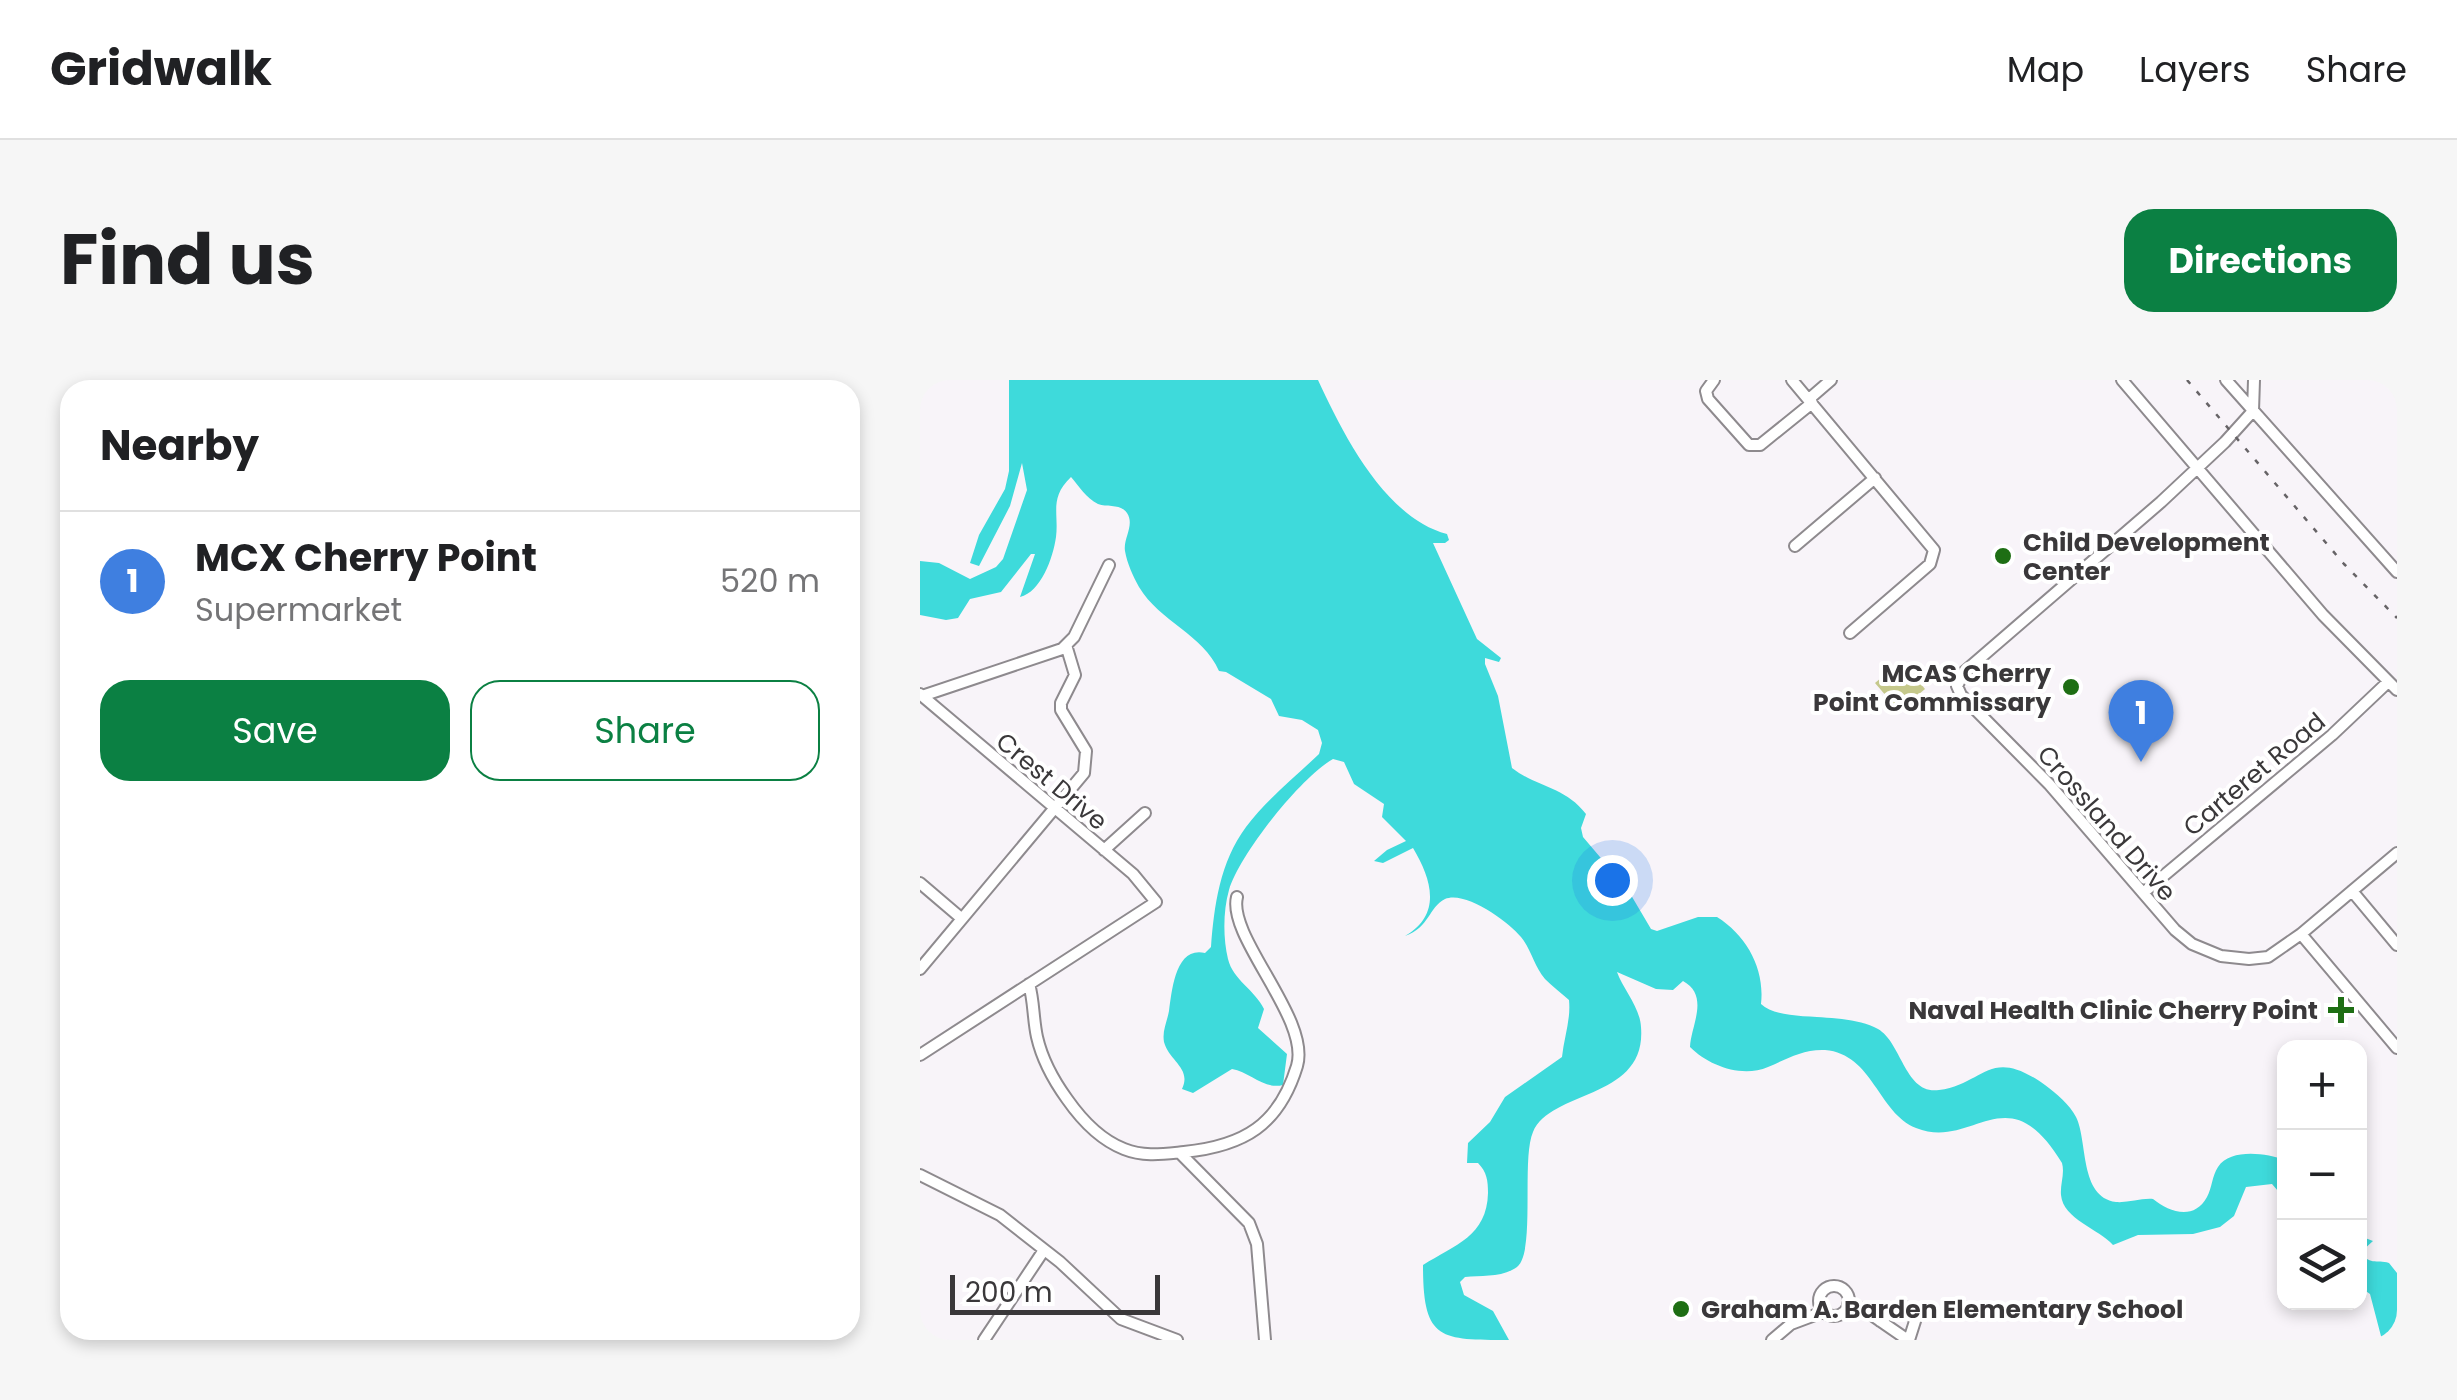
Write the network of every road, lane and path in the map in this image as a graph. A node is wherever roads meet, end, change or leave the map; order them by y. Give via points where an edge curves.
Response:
1 (1714, 380) edge
2 (1792, 380) edge
3 (1831, 380) edge
4 (2122, 380) edge
5 (2226, 380) edge
6 (2254, 380) edge
7 (1811, 401) junction
8 (2253, 411) junction
9 (2198, 469) junction
10 (1875, 478) junction
11 (1795, 546) dead end
12 (1109, 565) dead end
13 (2397, 572) edge
14 (1850, 634) dead end
15 (1066, 646) junction
16 (2393, 686) edge
17 (921, 695) edge
18 (1052, 808) junction
19 (1144, 813) dead end
20 (1104, 850) junction
21 (2397, 854) edge
22 (920, 883) edge
23 (2352, 891) junction
24 (2143, 893) junction
25 (1238, 897) dead end
26 (962, 918) junction
27 (2301, 934) junction
28 (2397, 945) edge
29 (920, 969) edge
30 (1029, 984) junction
31 (2397, 1048) edge
32 (920, 1055) edge
33 (1180, 1152) junction
34 (920, 1175) edge
35 (1044, 1250) junction
36 (1848, 1304) junction
37 (1823, 1312) junction
38 (1885, 1324) junction
39 (984, 1340) edge
40 (1177, 1340) edge
41 (1264, 1340) edge
42 (1772, 1340) edge
43 (1881, 1340) edge
44 (1908, 1340) edge

1 - 7 street via 1708,400 1749,445 1760,445
2 - 7 street
3 - 7 street
4 - 9 street
5 - 8 street
6 - 8 street
7 - 10 street
8 - 9 street
8 - 13 street
9 - 16 street
9 - 24 street, Crossland Drive via 1964,672 1957,686
10 - 11 street
10 - 14 street via 1934,554
12 - 15 street
15 - 17 street
15 - 18 street via 1076,675 1061,710 1086,750 1084,772
16 - 24 street, Carteret Road
17 - 18 street, Crest Drive
18 - 20 street, Crest Drive
18 - 26 street
19 - 20 street
20 - 30 street, Crest Drive via 1156,902
21 - 23 street
22 - 26 street
23 - 27 street
23 - 28 street
24 - 27 street, Crossland Drive via 2192,944 2220,956 2260,958
25 - 33 street via 1239,922 1298,1040 1298,1062 1265,1124 1230,1144
26 - 29 street
27 - 31 street
30 - 32 street
30 - 33 street via 1043,1052 1080,1116 1123,1148 1151,1155
33 - 41 street via 1250,1223
34 - 35 street via 993,1211
35 - 39 street
35 - 40 street via 1121,1318
36 - 37 street via 1840,1315
36 - 37 street via 1843,1290 1829,1287 1819,1297
36 - 38 street
37 - 42 street
38 - 43 street
38 - 44 street
38 - 44 street via 1890,1311 1908,1307 1916,1318

